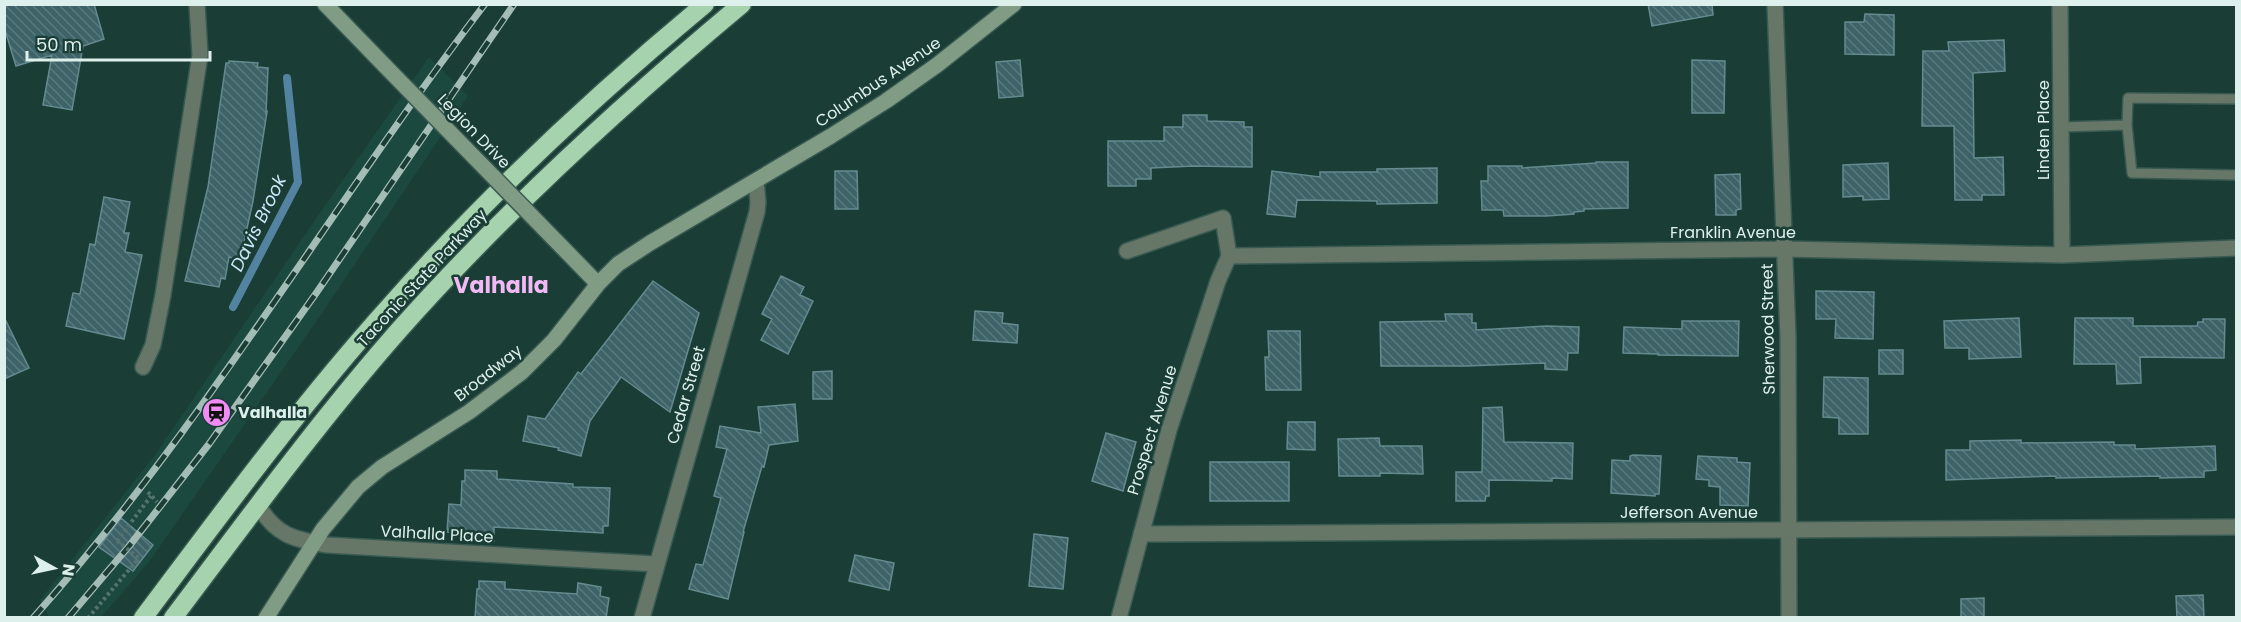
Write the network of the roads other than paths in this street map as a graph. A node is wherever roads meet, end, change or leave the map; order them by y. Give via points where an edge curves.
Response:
1 (197, 4) edge
2 (325, 4) edge
3 (705, 4) edge
4 (742, 4) edge
5 (1014, 4) edge
6 (1774, 4) edge
7 (2060, 4) edge
8 (2236, 99) edge
9 (2127, 125) junction
10 (2061, 127) junction
11 (2236, 175) edge
12 (756, 181) junction
13 (2236, 248) edge
14 (1784, 249) junction
15 (1127, 250) dead end
16 (2062, 255) junction
17 (1229, 256) junction
18 (598, 284) junction
19 (143, 367) dead end
20 (253, 493) junction
21 (2236, 527) edge
22 (1788, 529) junction
23 (1141, 534) junction
24 (313, 543) junction
25 (657, 564) junction
26 (143, 618) edge
27 (173, 618) edge
28 (266, 618) edge
29 (642, 618) edge
30 (1119, 618) edge
31 (1789, 618) edge

1 - 19 street via 200,55 163,295 153,345
2 - 18 street, Legion Drive, bridge
3 - 20 highway, Taconic State Parkway via 572,120 454,236 357,342
4 - 20 highway, Taconic State Parkway via 618,109 492,231
5 - 12 street, Columbus Avenue via 886,101
6 - 14 street, Sherwood Street
7 - 10 street, Linden Place
8 - 9 lane via 2127,98
9 - 10 lane
9 - 11 lane via 2132,173
10 - 16 street, Linden Place
12 - 18 street, Broadway via 650,243 618,264
12 - 25 street, Cedar Street via 757,212
13 - 16 street, Franklin Avenue
14 - 16 street, Franklin Avenue
14 - 17 street, Franklin Avenue
14 - 22 street, Sherwood Street
15 - 17 street via 1223,218
17 - 23 street, Prospect Avenue via 1169,430
18 - 24 street, Broadway via 554,340 522,372 469,412 370,476
20 - 24 street, Valhalla Place via 277,530
20 - 26 highway, Taconic State Parkway
20 - 27 highway, Taconic State Parkway
21 - 22 street, Jefferson Avenue
22 - 23 street, Jefferson Avenue
22 - 31 street, Sherwood Street
23 - 30 street, Prospect Avenue
24 - 25 street, Valhalla Place
24 - 28 street, Broadway
25 - 29 street, Cedar Street

